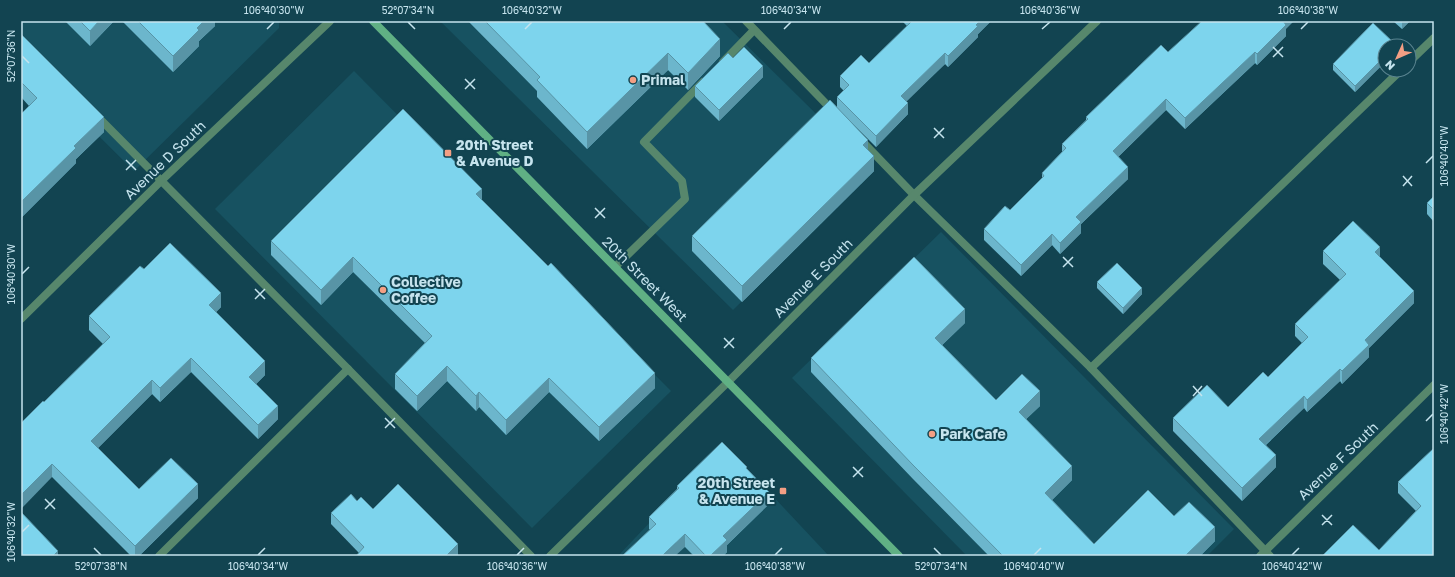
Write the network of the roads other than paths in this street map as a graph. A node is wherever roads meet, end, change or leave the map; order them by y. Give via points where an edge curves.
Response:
1 (330, 21) edge
2 (373, 21) edge
3 (746, 21) edge
4 (1097, 21) edge
5 (754, 30) junction
6 (1434, 38) edge
7 (1417, 54) edge
8 (1393, 78) edge
9 (89, 108) edge
10 (837, 116) edge
11 (854, 133) edge
12 (162, 180) junction
13 (914, 195) junction
14 (615, 268) junction
15 (21, 319) edge
16 (1091, 368) junction
17 (348, 369) junction
18 (728, 382) junction
19 (1434, 385) edge
20 (1265, 554) edge
21 (159, 556) edge
22 (531, 556) edge
23 (550, 556) edge
24 (899, 556) edge

1 - 12 street, Avenue D South
2 - 14 main road, 20th Street West
3 - 5 street
4 - 13 street, Avenue E South
5 - 10 street
5 - 14 street via 644,142 682,181 685,198
6 - 7 street
8 - 16 street
9 - 12 street
11 - 13 street
12 - 15 street, Avenue D South
12 - 17 street
13 - 16 street
13 - 18 street, Avenue E South
14 - 18 main road, 20th Street West
16 - 20 street
17 - 21 street
17 - 22 street
18 - 23 street, Avenue E South
18 - 24 main road, 20th Street West
19 - 20 street, Avenue F South

